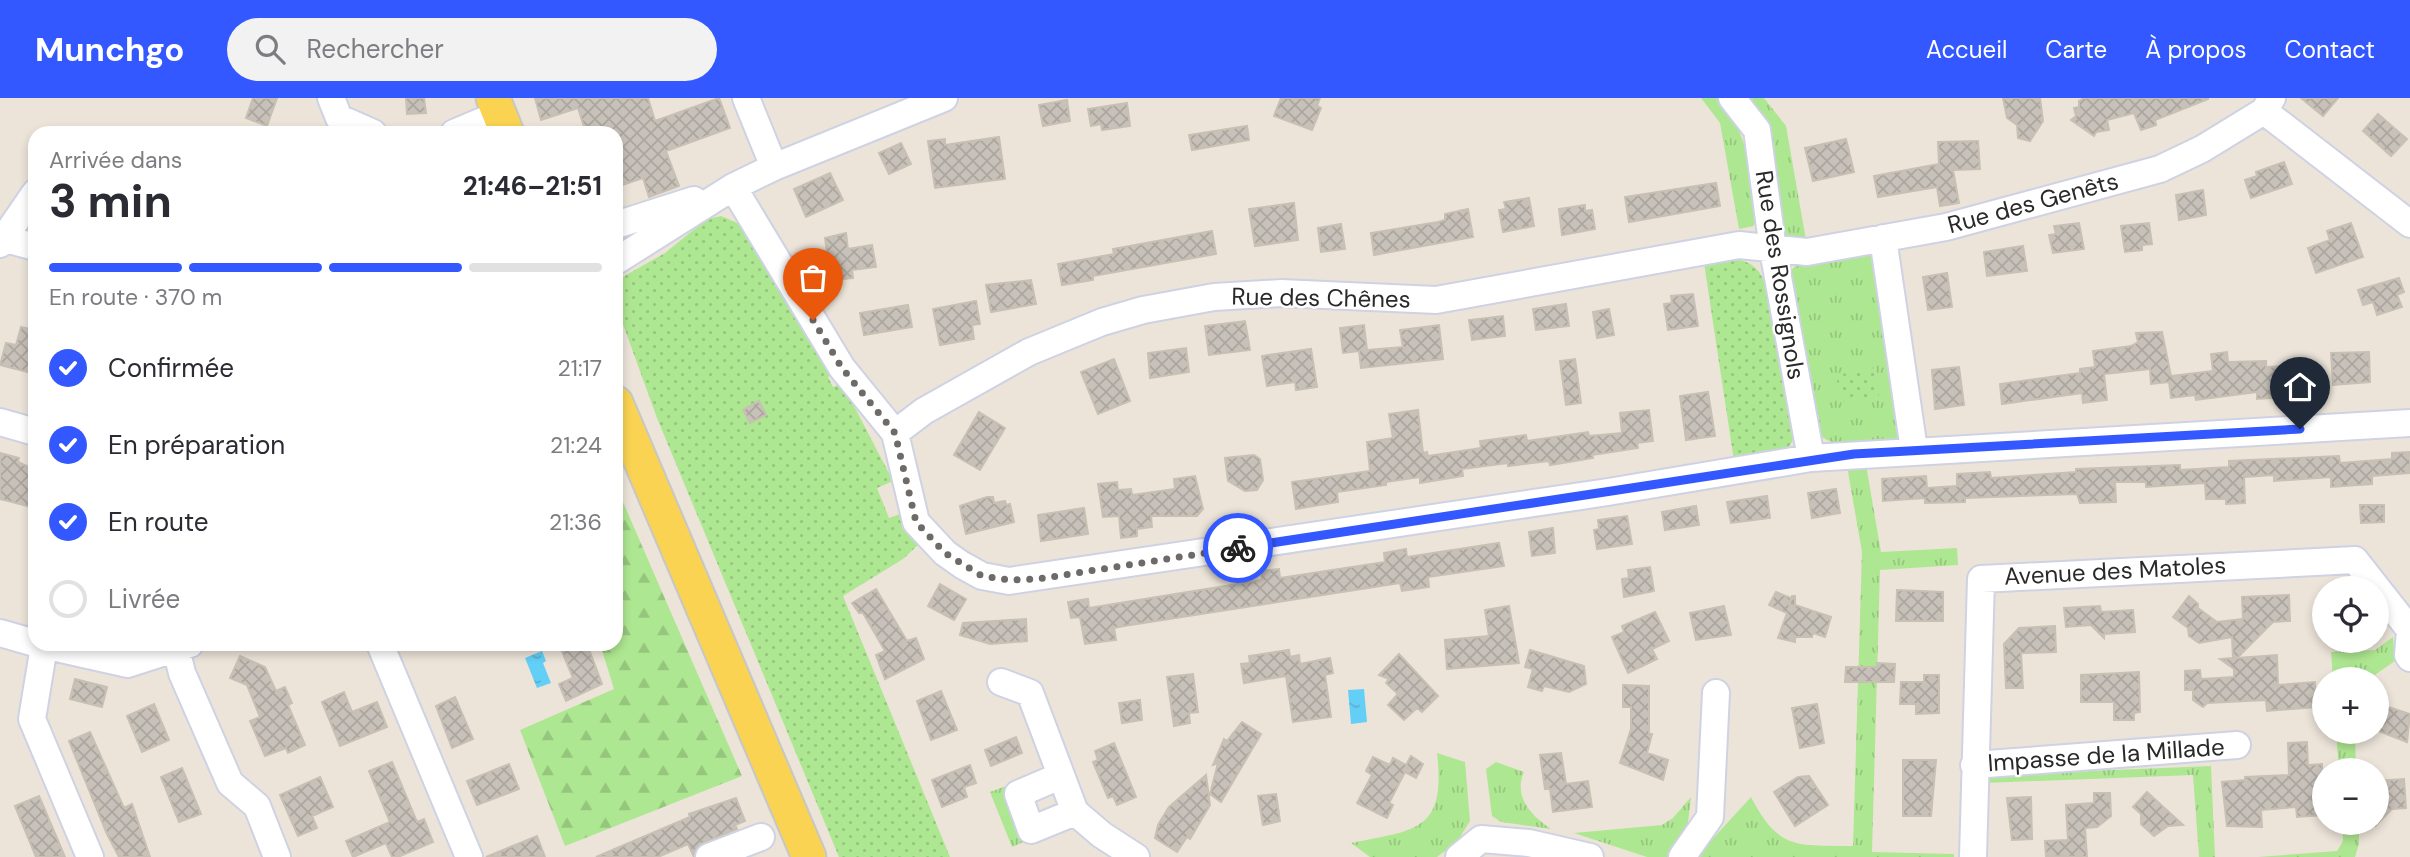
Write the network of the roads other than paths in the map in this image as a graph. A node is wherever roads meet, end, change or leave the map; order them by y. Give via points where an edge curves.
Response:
1 (331, 98) edge
2 (746, 98) edge
3 (944, 98) edge
4 (1732, 98) edge
5 (2268, 105) edge
6 (500, 115) edge
7 (357, 126) edge
8 (472, 126) edge
9 (774, 167) junction
10 (733, 187) junction
11 (28, 203) edge
12 (623, 223) edge
13 (2410, 224) edge
14 (1883, 238) junction
15 (1, 241) edge
16 (28, 246) edge
17 (1773, 250) junction
18 (623, 257) edge
19 (623, 419) edge
20 (0, 422) edge
21 (2410, 422) edge
22 (28, 430) edge
23 (895, 433) junction
24 (1914, 450) junction
25 (1811, 458) junction
26 (2410, 630) edge
27 (0, 633) edge
28 (28, 641) edge
29 (38, 651) edge
30 (70, 651) edge
31 (166, 651) edge
32 (181, 651) edge
33 (383, 651) edge
34 (2410, 659) edge
35 (1001, 682) dead end
36 (1716, 693) dead end
37 (2237, 745) dead end
38 (1974, 765) junction
39 (1060, 775) junction
40 (1075, 812) junction
41 (761, 837) dead end
42 (90, 857) edge
43 (277, 857) edge
44 (469, 857) edge
45 (709, 857) edge
46 (809, 857) edge
47 (1136, 857) edge
48 (1459, 857) edge
49 (1590, 857) edge
50 (1682, 857) edge
51 (1973, 857) edge

1 - 7 street via 339,118
2 - 9 street
3 - 9 street
4 - 17 street, Rue des Rossignols via 1756,130
5 - 13 street
5 - 14 street, Rue des Genêts via 2202,149 2160,169 1946,227
6 - 8 street
9 - 10 street
10 - 12 street
10 - 18 street
10 - 23 street via 842,368
11 - 15 street
14 - 17 street, Rue des Genêts via 1807,253
14 - 24 street
15 - 16 street
17 - 23 street, Rue des Chênes via 1739,245 1436,300 1280,293 1180,302 1102,322 1029,352 923,411
17 - 25 street, Rue des Rossignols
19 - 46 main road
20 - 22 street
21 - 24 street
23 - 25 street via 916,522 962,565 982,576 1009,580
24 - 25 street
26 - 34 street, Avenue des Matoles
26 - 38 street, Avenue des Matoles via 2355,561 1981,579
27 - 28 street
29 - 42 street via 32,719
30 - 31 street via 128,664
32 - 43 street via 182,673 230,783 257,806
33 - 44 street
35 - 39 street via 1030,693
36 - 50 street via 1710,817
37 - 38 street, Impasse de la Millade
38 - 51 street, Avenue des Matoles
39 - 40 street
39 - 40 street via 1018,794 1031,830
40 - 47 street
41 - 45 street
48 - 49 street via 1481,839 1529,843

